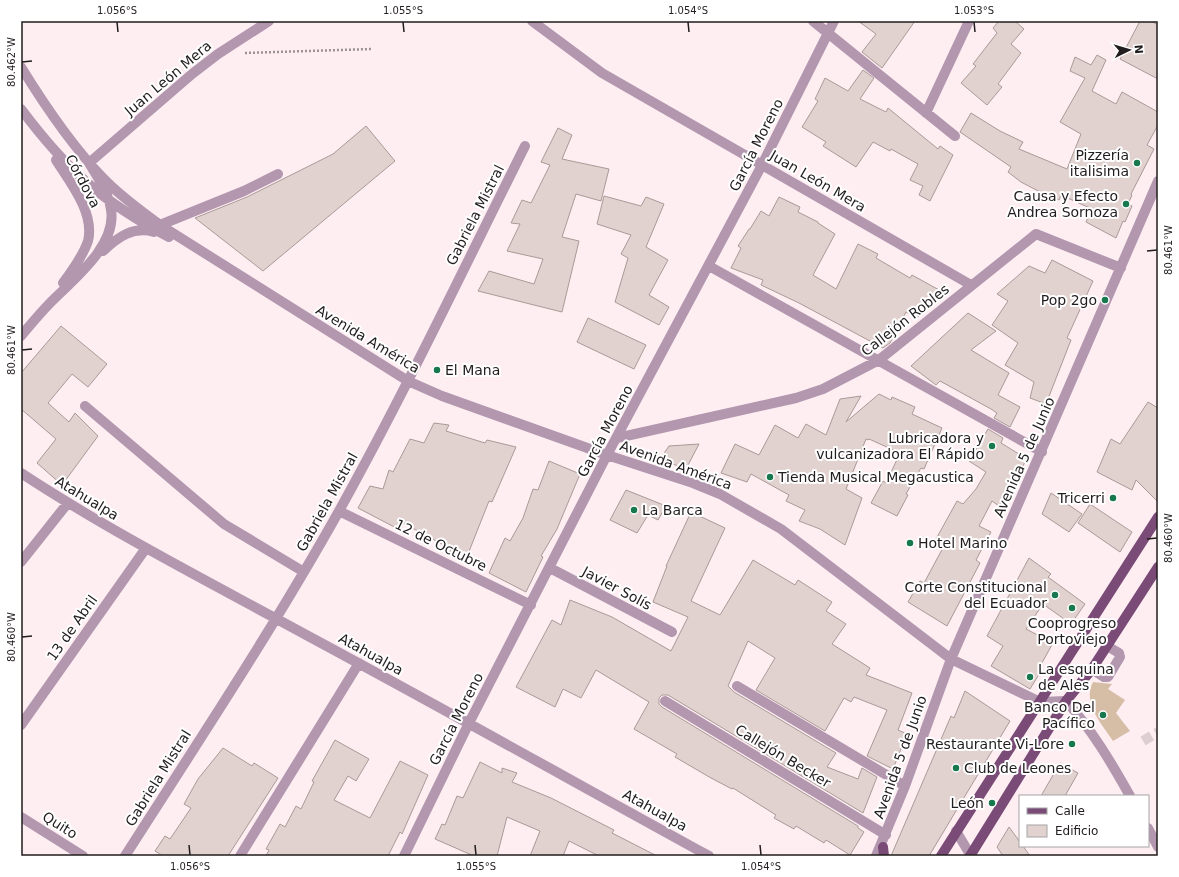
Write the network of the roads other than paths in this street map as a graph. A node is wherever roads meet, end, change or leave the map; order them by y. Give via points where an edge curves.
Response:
1 (269, 21) edge
2 (532, 21) edge
3 (813, 21) edge
4 (834, 21) edge
5 (969, 21) edge
6 (828, 34) junction
7 (21, 67) edge
8 (21, 108) edge
9 (926, 113) junction
10 (36, 128) junction
11 (955, 136) dead end
12 (525, 146) dead end
13 (89, 163) junction
14 (762, 165) junction
15 (278, 174) dead end
16 (1158, 181) edge
17 (110, 203) junction
18 (1153, 203) edge
19 (161, 229) junction
20 (709, 266) junction
21 (1122, 268) junction
22 (80, 273) junction
23 (971, 285) junction
24 (42, 311) junction
25 (21, 336) edge
26 (879, 360) junction
27 (408, 381) junction
28 (85, 406) dead end
29 (618, 438) junction
30 (1042, 452) junction
31 (607, 455) junction
32 (21, 474) edge
33 (67, 504) junction
34 (339, 511) junction
35 (1158, 518) edge
36 (146, 548) junction
37 (21, 562) edge
38 (1158, 567) edge
39 (550, 568) junction
40 (304, 572) junction
41 (531, 605) junction
42 (276, 618) junction
43 (672, 632) dead end
44 (1107, 646) junction
45 (952, 658) junction
46 (358, 663) junction
47 (1092, 669) junction
48 (737, 686) dead end
49 (665, 701) dead end
50 (1066, 701) junction
51 (1040, 702) junction
52 (469, 723) junction
53 (21, 725) edge
54 (906, 786) junction
55 (1129, 795) edge
56 (21, 817) edge
57 (1149, 830) edge
58 (956, 831) junction
59 (886, 835) junction
60 (1158, 847) edge
61 (883, 853) edge
62 (944, 854) edge
63 (83, 856) edge
64 (125, 856) edge
65 (240, 856) edge
66 (404, 856) edge
67 (709, 856) edge
68 (876, 856) edge
69 (970, 856) edge

1 - 13 street, Juan León Mera via 192,74
2 - 14 street, Juan León Mera via 602,73
3 - 6 street
4 - 6 street, García Moreno
5 - 9 street
6 - 9 street
6 - 14 street, García Moreno
7 - 13 street, Avenida América via 69,139
8 - 10 street, Avenida América
9 - 11 street
10 - 17 street, Avenida América via 69,167
10 - 24 street, Córdova via 84,208 89,232 76,264
12 - 27 street, Gabriela Mistral
13 - 17 street, Córdova
13 - 19 street, Avenida América
14 - 20 street, García Moreno
14 - 23 street, Juan León Mera
15 - 19 street
16 - 18 street, Avenida 5 de Junio
17 - 19 street, Avenida América
17 - 22 street, Córdova via 112,219 108,235 100,250
18 - 21 street, Avenida 5 de Junio
19 - 22 street via 141,230 123,235
19 - 27 street, Avenida América
20 - 26 street
20 - 29 street, García Moreno
21 - 23 street, Callejón Robles via 1036,234
21 - 30 street, Avenida 5 de Junio
22 - 24 street, Córdova
23 - 26 street, Callejón Robles
24 - 25 street, Córdova
26 - 29 street, Callejón Robles via 822,389 796,398
26 - 30 street
27 - 31 street, Avenida América via 447,398
27 - 34 street, Gabriela Mistral
28 - 40 street via 224,524
29 - 31 street, García Moreno
30 - 45 street, Avenida 5 de Junio
31 - 39 street, García Moreno
31 - 45 street, Avenida América via 693,483 760,515
32 - 33 street, Atahualpa
33 - 36 street, Atahualpa
33 - 37 street
34 - 40 street, Gabriela Mistral
34 - 41 street, 12 de Octubre
35 - 51 main road
36 - 42 street, Atahualpa
36 - 53 street, 13 de Abril
38 - 44 main road
39 - 41 street, García Moreno
39 - 43 street, Javier Solís
40 - 42 street, Gabriela Mistral
41 - 52 street, García Moreno
42 - 46 street, Atahualpa
42 - 64 street, Gabriela Mistral
44 - 47 main road
44 - 47 street via 1119,653 1120,657 1108,677
45 - 51 street, Avenida América
45 - 54 street, Avenida 5 de Junio
46 - 52 street, Atahualpa
46 - 65 street
47 - 50 main road
48 - 54 street
49 - 59 street, Callejón Becker
50 - 51 street, Avenida América
50 - 55 street via 1090,729
50 - 69 main road
51 - 58 main road
52 - 66 street, García Moreno
52 - 67 street, Atahualpa
54 - 59 street, Avenida 5 de Junio
56 - 63 street, Quito
57 - 60 street
58 - 62 main road
58 - 69 street
59 - 61 street, Avenida 5 de Junio
59 - 68 street, Avenida 5 de Junio

